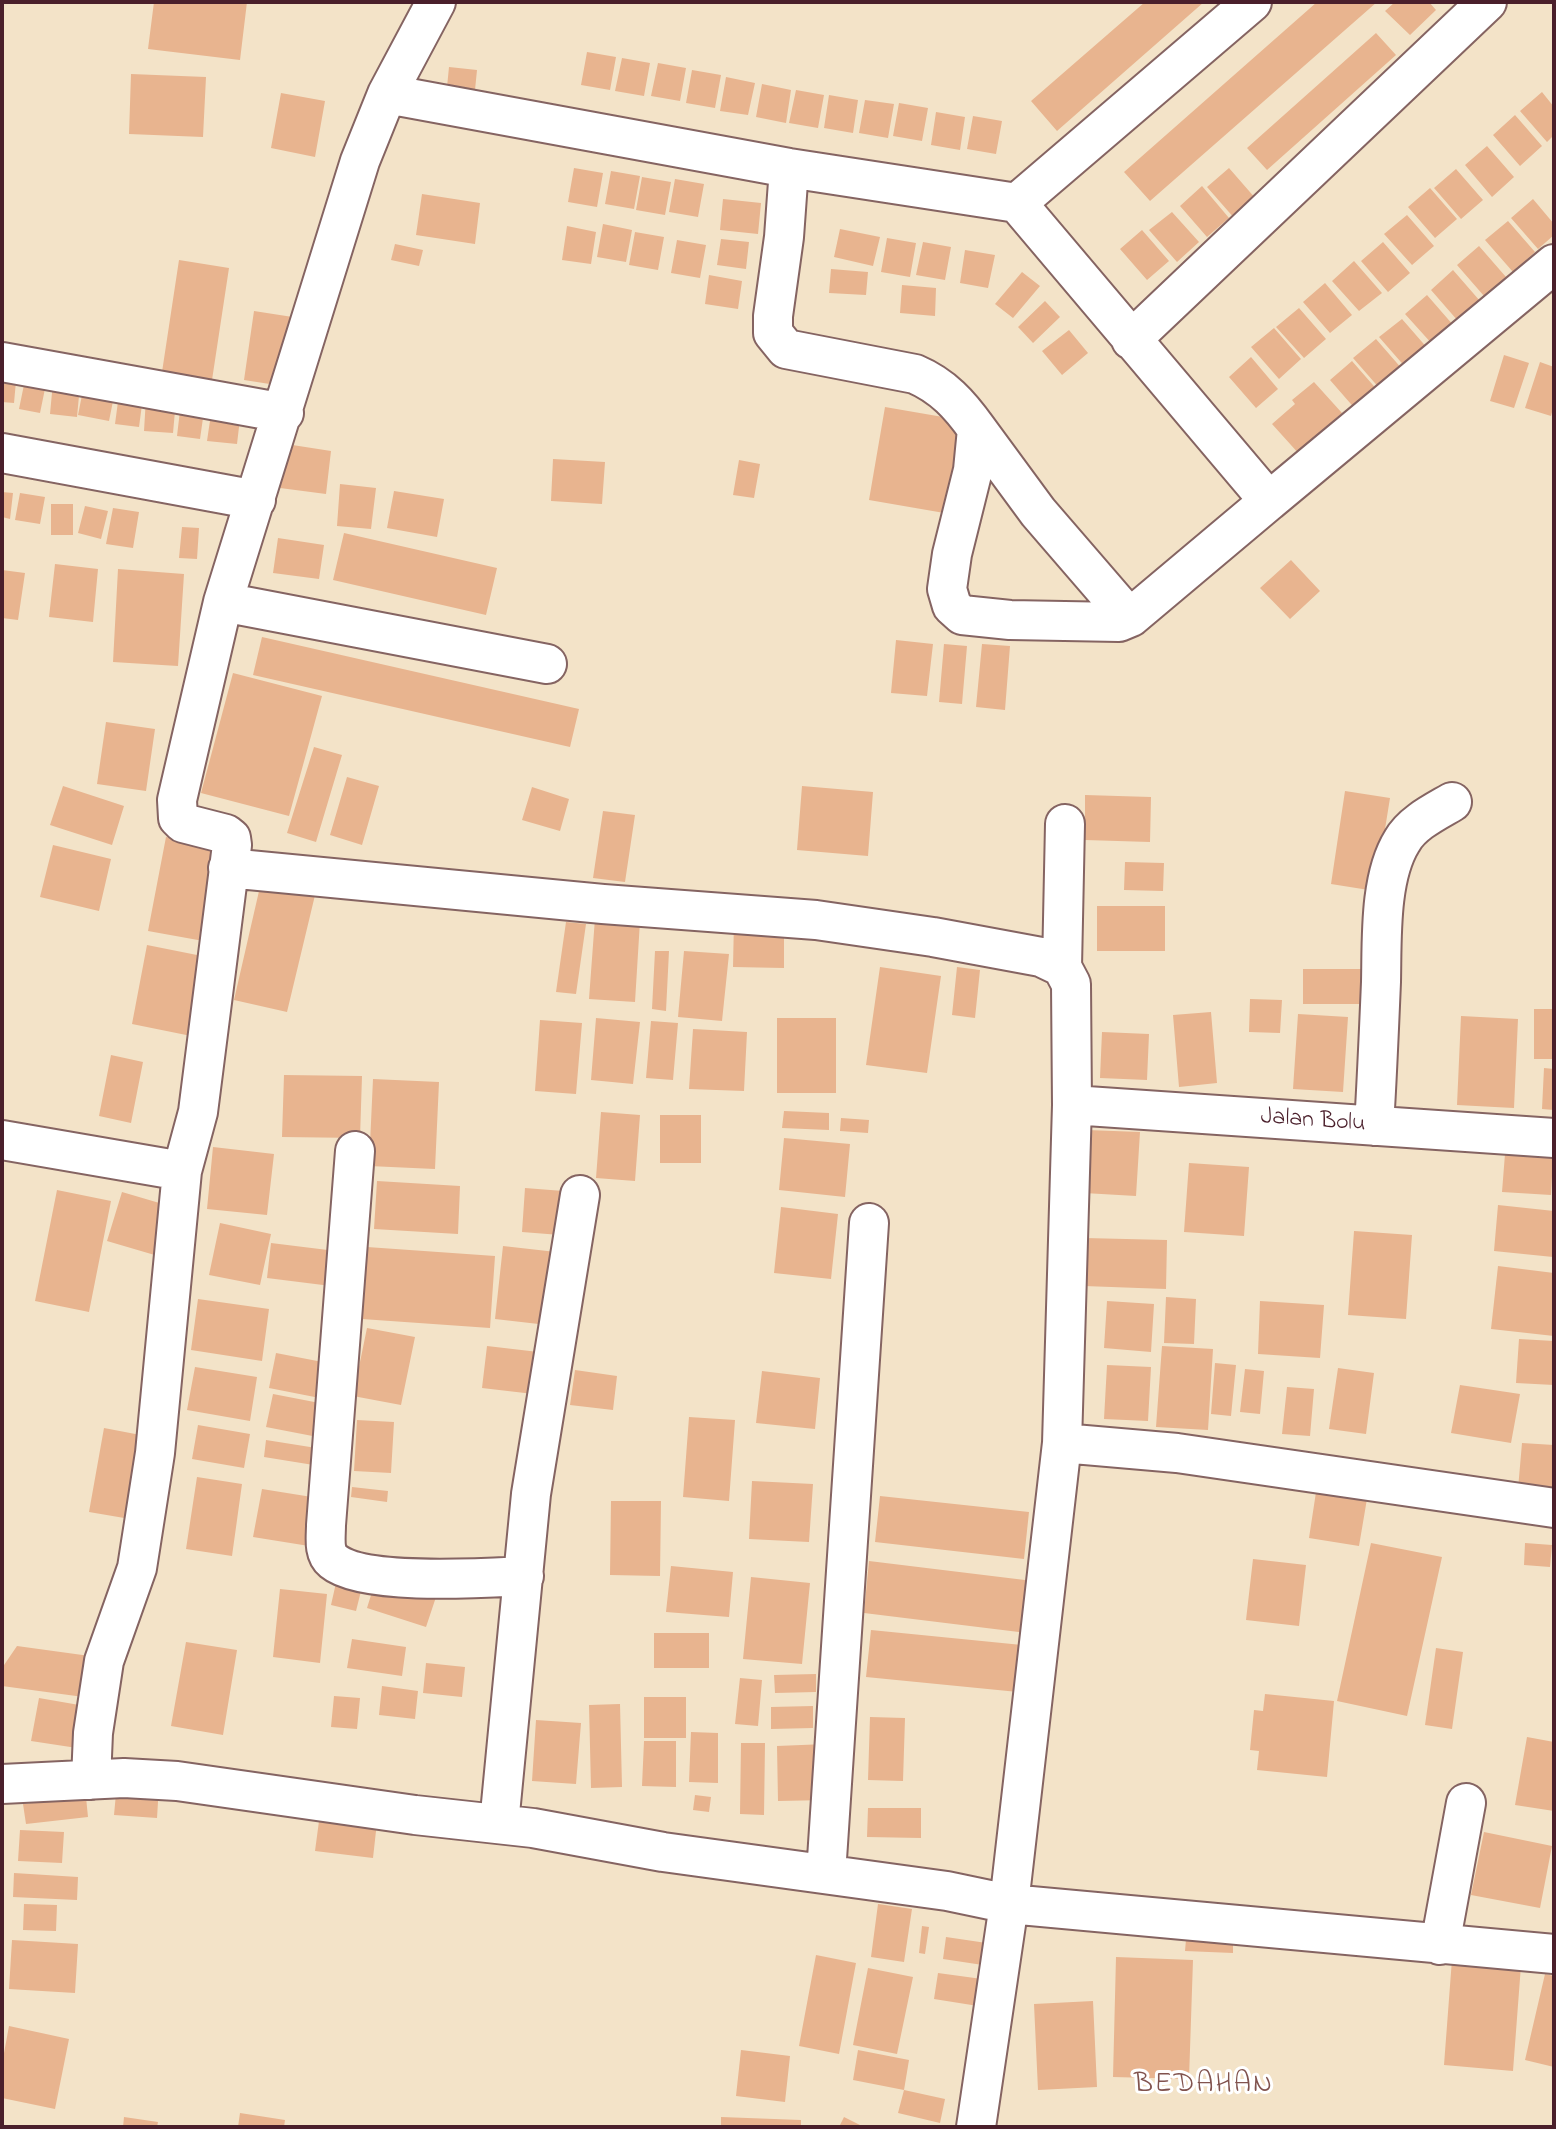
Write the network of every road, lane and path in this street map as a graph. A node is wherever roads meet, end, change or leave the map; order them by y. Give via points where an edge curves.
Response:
1 (436, 2) edge
2 (1252, 2) edge
3 (1487, 2) edge
4 (387, 93) junction
5 (789, 168) junction
6 (1017, 202) junction
7 (1554, 264) edge
8 (1131, 340) junction
9 (2, 362) edge
10 (284, 413) junction
11 (977, 429) junction
12 (2, 453) edge
13 (256, 500) junction
14 (1269, 501) junction
15 (223, 602) junction
16 (1131, 617) junction
17 (547, 664) dead end
18 (1452, 802) dead end
19 (1065, 824) dead end
20 (228, 868) junction
21 (1062, 967) junction
22 (1072, 1105) junction
23 (1374, 1126) junction
24 (1554, 1138) edge
25 (2, 1140) edge
26 (355, 1150) dead end
27 (182, 1171) junction
28 (580, 1195) dead end
29 (869, 1223) dead end
30 (1062, 1443) junction
31 (1554, 1508) edge
32 (524, 1576) junction
33 (91, 1780) junction
34 (2, 1784) edge
35 (1466, 1802) dead end
36 (499, 1824) junction
37 (826, 1874) junction
38 (1009, 1904) junction
39 (1440, 1945) junction
40 (1554, 1954) edge
41 (975, 2127) edge

1 - 4 street
2 - 6 street
3 - 8 street
4 - 5 street
4 - 10 street via 360,161
5 - 6 street
5 - 11 street via 773,333 786,349 932,381 960,404
6 - 8 street
7 - 14 street
8 - 14 street
9 - 10 street
10 - 13 street
11 - 16 street via 1038,512
11 - 16 street via 973,470 947,589 952,606 962,615 1010,620 1119,622
12 - 13 street
13 - 15 street
14 - 16 street
15 - 17 street
15 - 20 street via 177,800 178,818 183,823 231,838
18 - 23 street via 1423,819 1402,840 1393,862 1382,933
19 - 21 street
20 - 21 street via 816,920 1041,957
20 - 27 street via 198,1112
21 - 22 street via 1071,984
22 - 23 street, Jalan Bolu
22 - 30 street
23 - 24 street, Jalan Bolu
25 - 27 street
26 - 32 street via 327,1553 346,1568 394,1577
27 - 33 street via 155,1453 136,1568 104,1661
28 - 32 street via 531,1494
29 - 37 street
30 - 31 street via 1200,1456
30 - 38 street
32 - 36 street
33 - 34 street
33 - 36 street via 177,1781
35 - 39 street
36 - 37 street
37 - 38 street
38 - 39 street
38 - 41 street
39 - 40 street

